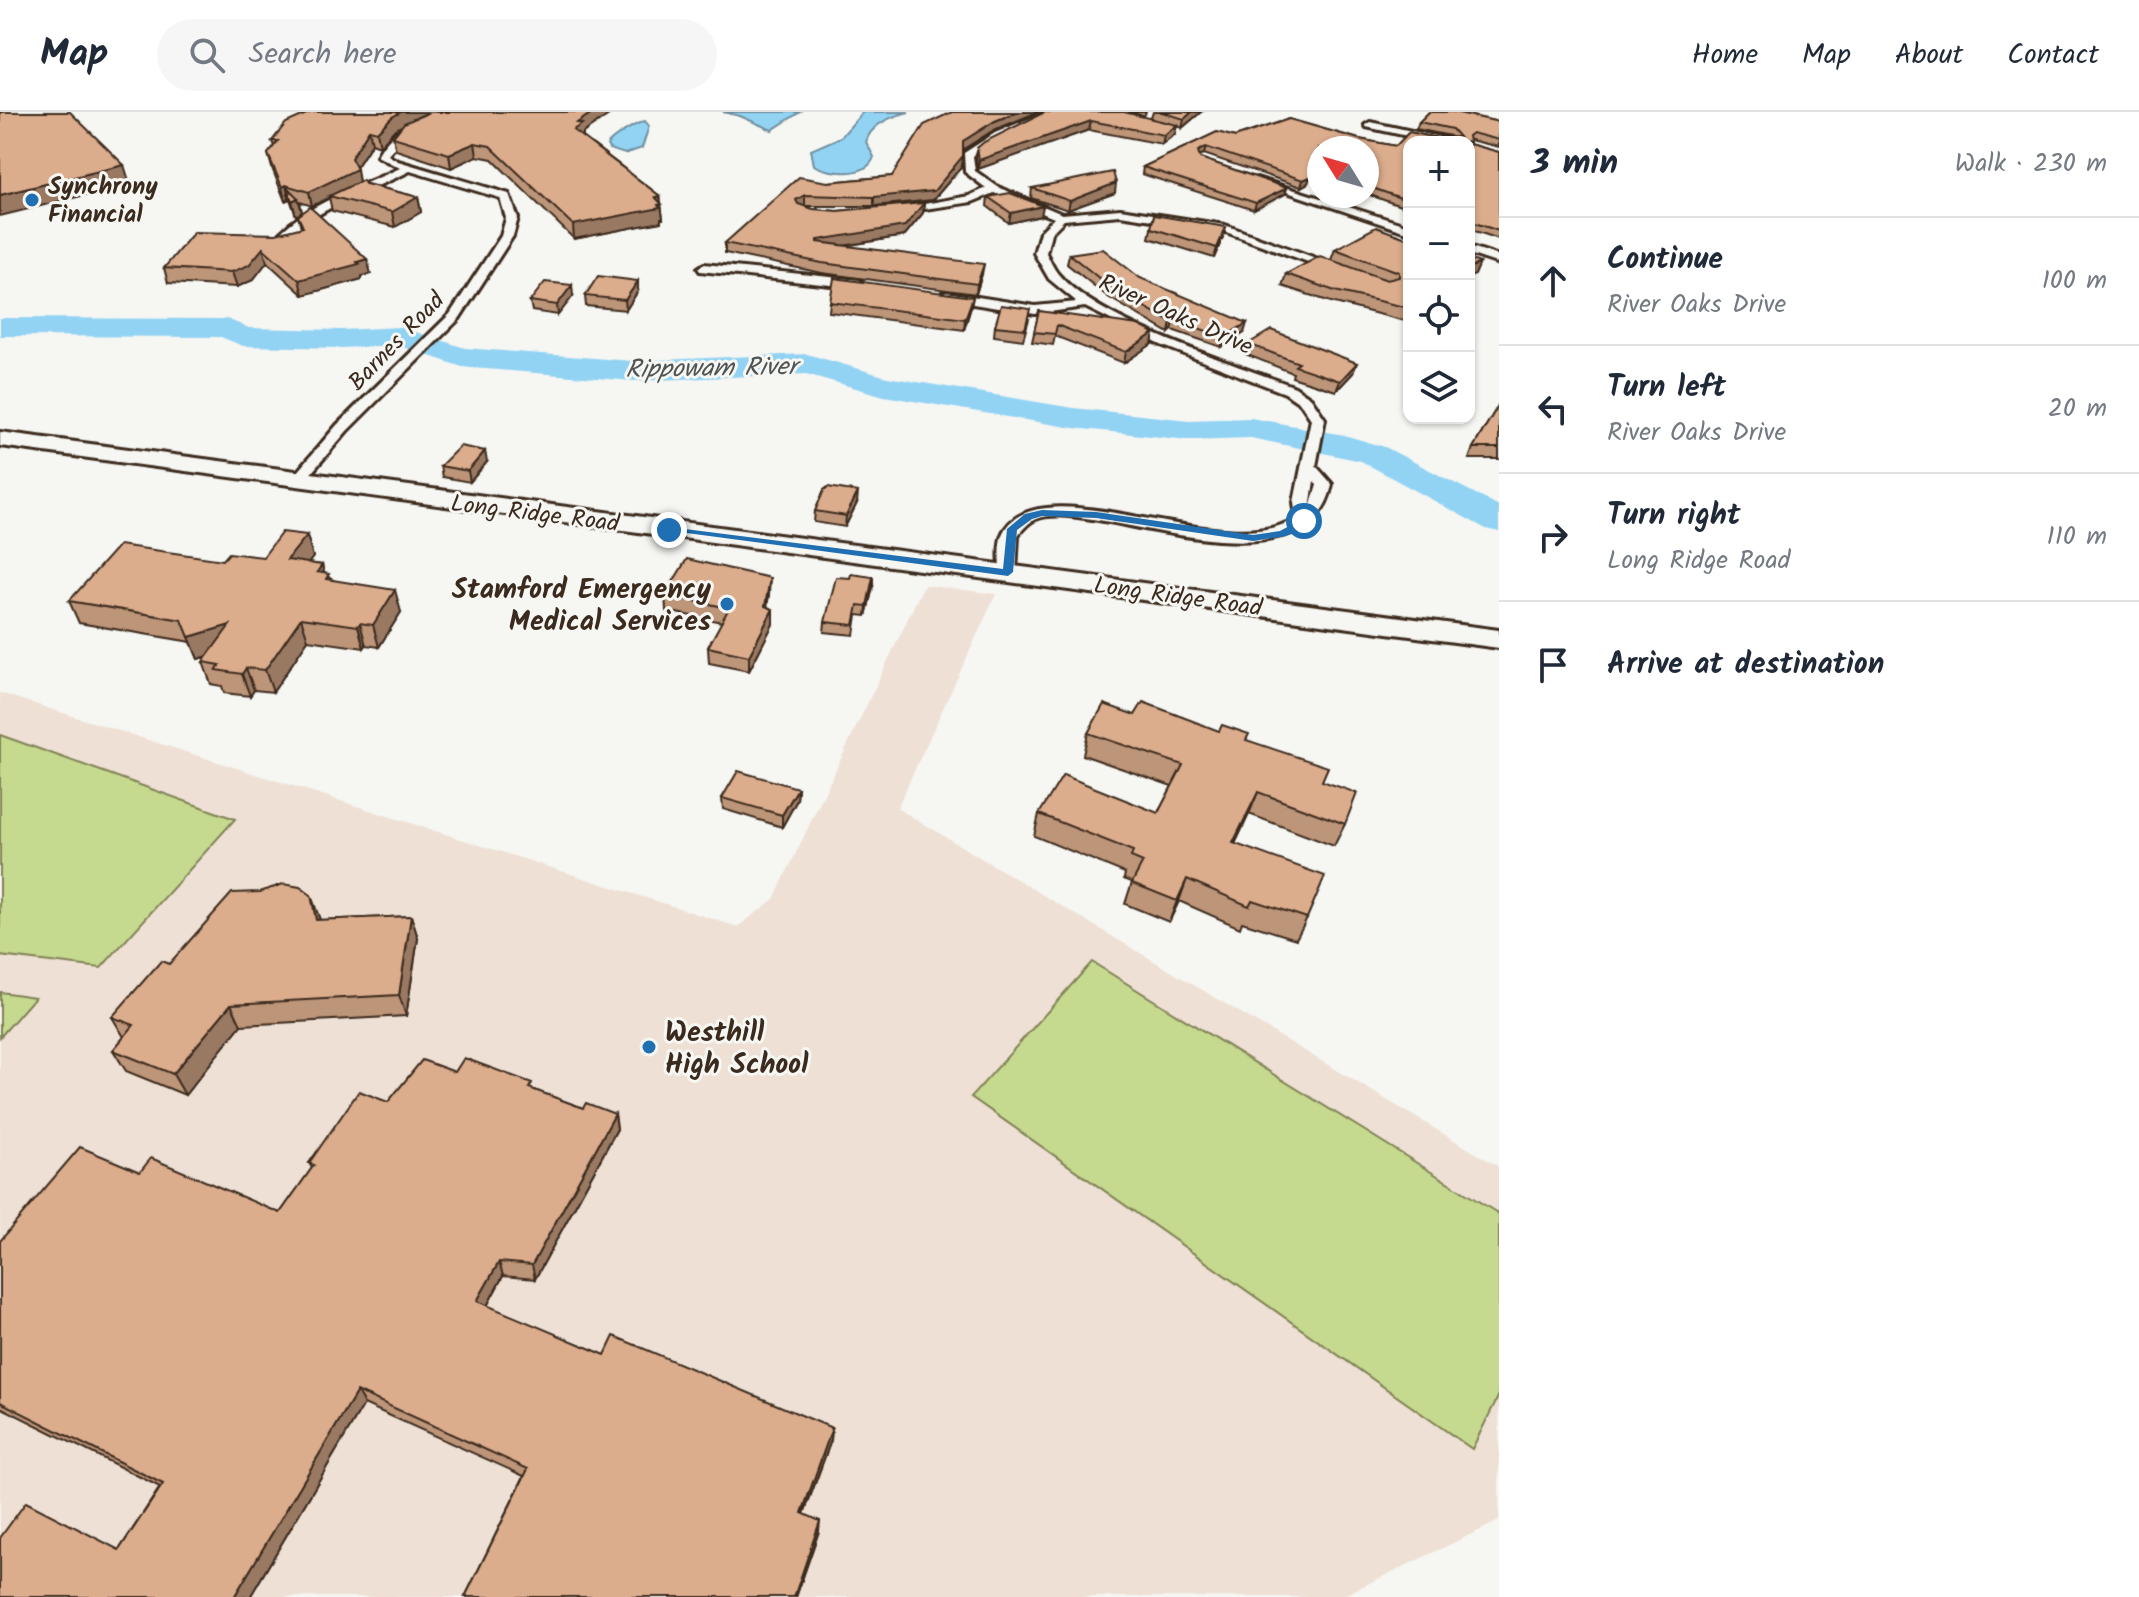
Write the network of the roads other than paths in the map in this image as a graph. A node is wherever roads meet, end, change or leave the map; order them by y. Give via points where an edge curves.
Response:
1 (450, 112) edge
2 (1053, 112) edge
3 (1370, 125) dead end
4 (1421, 136) edge
5 (410, 167) junction
6 (1247, 175) edge
7 (994, 189) junction
8 (881, 212) edge
9 (1061, 217) junction
10 (1403, 228) edge
11 (277, 243) edge
12 (1475, 252) edge
13 (1499, 260) edge
14 (704, 268) dead end
15 (1344, 270) edge
16 (876, 286) edge
17 (928, 293) edge
18 (1087, 303) junction
19 (0, 439) edge
20 (296, 482) junction
21 (1008, 572) junction
22 (1499, 639) edge

1 - 5 street, Barnes Road via 405,128 388,142 382,156
2 - 7 street via 989,138 968,155 970,172
3 - 4 street
5 - 11 street via 302,221
5 - 20 street, Barnes Road via 505,196 512,218 507,236 450,321
6 - 10 street
7 - 8 street via 961,201
7 - 9 street
9 - 15 street via 1120,212 1225,228
9 - 18 street, River Oaks Drive via 1046,232 1040,253 1056,280
12 - 13 street
14 - 16 street
17 - 18 street via 1039,311
18 - 21 street, River Oaks Drive via 1306,401 1318,419 1309,467 1325,484 1320,505 1295,529 1253,538 1096,515 1042,513 1012,529
19 - 20 main road, Long Ridge Road
20 - 21 main road, Long Ridge Road
21 - 22 main road, Long Ridge Road

